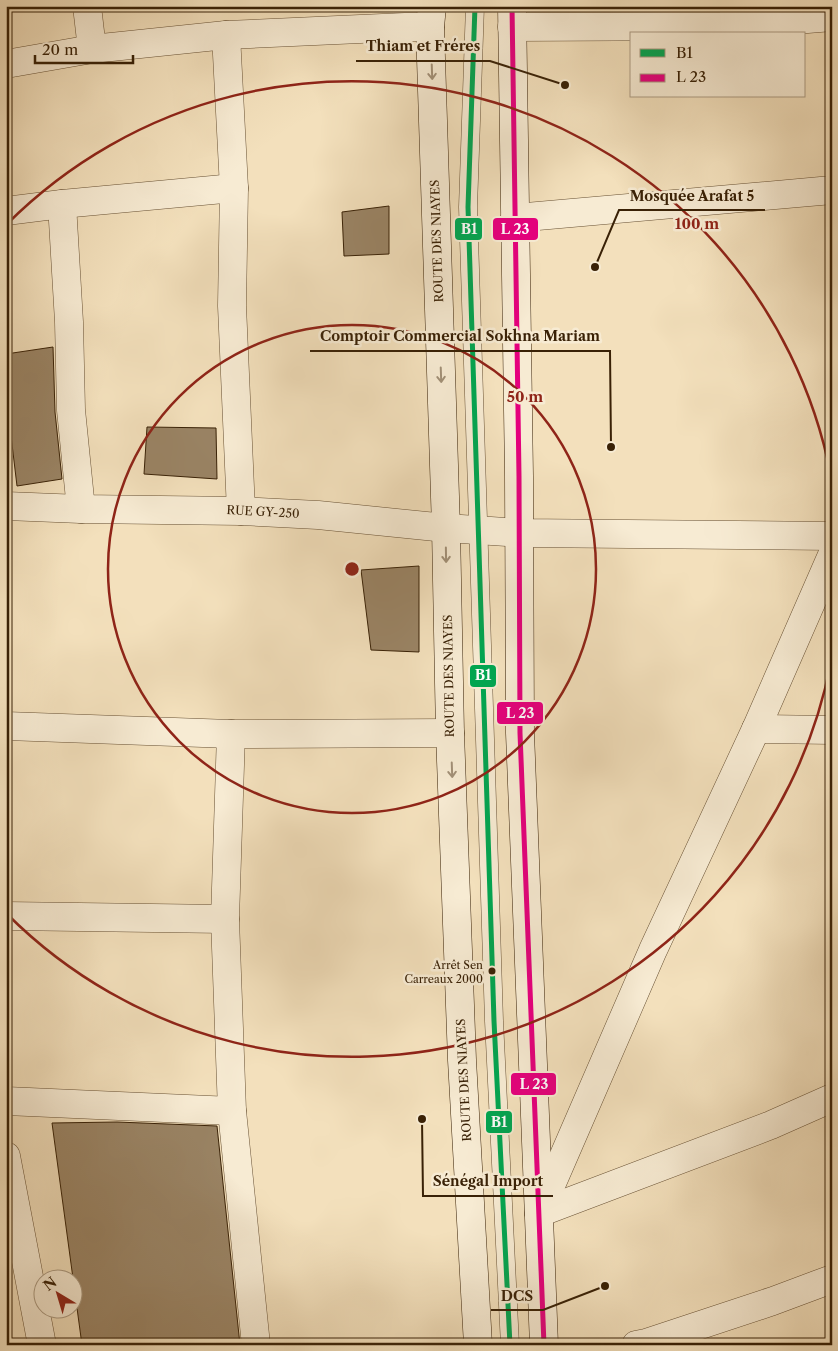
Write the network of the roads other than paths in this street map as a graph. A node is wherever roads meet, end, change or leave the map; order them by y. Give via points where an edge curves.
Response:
1 (87, 6) edge
2 (475, 6) edge
3 (431, 16) edge
4 (512, 17) edge
5 (832, 17) edge
6 (226, 34) junction
7 (92, 48) junction
8 (6, 64) edge
9 (234, 188) junction
10 (832, 190) edge
11 (62, 204) junction
12 (6, 212) edge
13 (515, 218) junction
14 (6, 506) edge
15 (81, 509) junction
16 (241, 510) junction
17 (446, 528) junction
18 (478, 530) junction
19 (520, 533) junction
20 (832, 536) edge
21 (832, 555) edge
22 (6, 726) edge
23 (756, 729) junction
24 (832, 730) edge
25 (450, 733) junction
26 (230, 734) junction
27 (6, 916) edge
28 (225, 919) junction
29 (832, 1098) edge
30 (6, 1101) edge
31 (232, 1111) junction
32 (6, 1156) edge
33 (538, 1213) junction
34 (832, 1279) edge
35 (42, 1345) edge
36 (256, 1345) edge
37 (478, 1345) edge
38 (510, 1345) edge
39 (544, 1345) edge
40 (636, 1345) edge

1 - 7 street
2 - 18 lane via 468,207
3 - 6 street via 395,27
3 -> 17 street, ROUTE DES NIAYES
4 - 5 street via 721,26
4 - 13 street
6 - 7 street
6 - 9 street
7 - 8 street
9 - 11 street
9 - 16 street via 232,306
10 - 13 street
11 - 12 street
11 - 15 street via 71,410
13 - 19 street
14 - 15 street, RUE GY-250
15 - 16 street, RUE GY-250
16 - 17 street, RUE GY-250
17 - 18 street, RUE GY-250
17 -> 25 street, ROUTE DES NIAYES
18 - 19 street, RUE GY-250
18 - 38 lane via 494,1021
19 - 20 street, RUE GY-250
19 - 33 street via 520,733
21 - 23 street
22 - 26 street
23 - 24 street
23 - 33 street via 653,950
25 - 26 street
25 -> 37 street, ROUTE DES NIAYES via 462,1060
26 - 28 street
27 - 28 street
28 - 31 street
29 - 33 street via 771,1125
30 - 31 street
31 - 36 street
32 - 35 street
33 - 39 street
34 - 40 street

